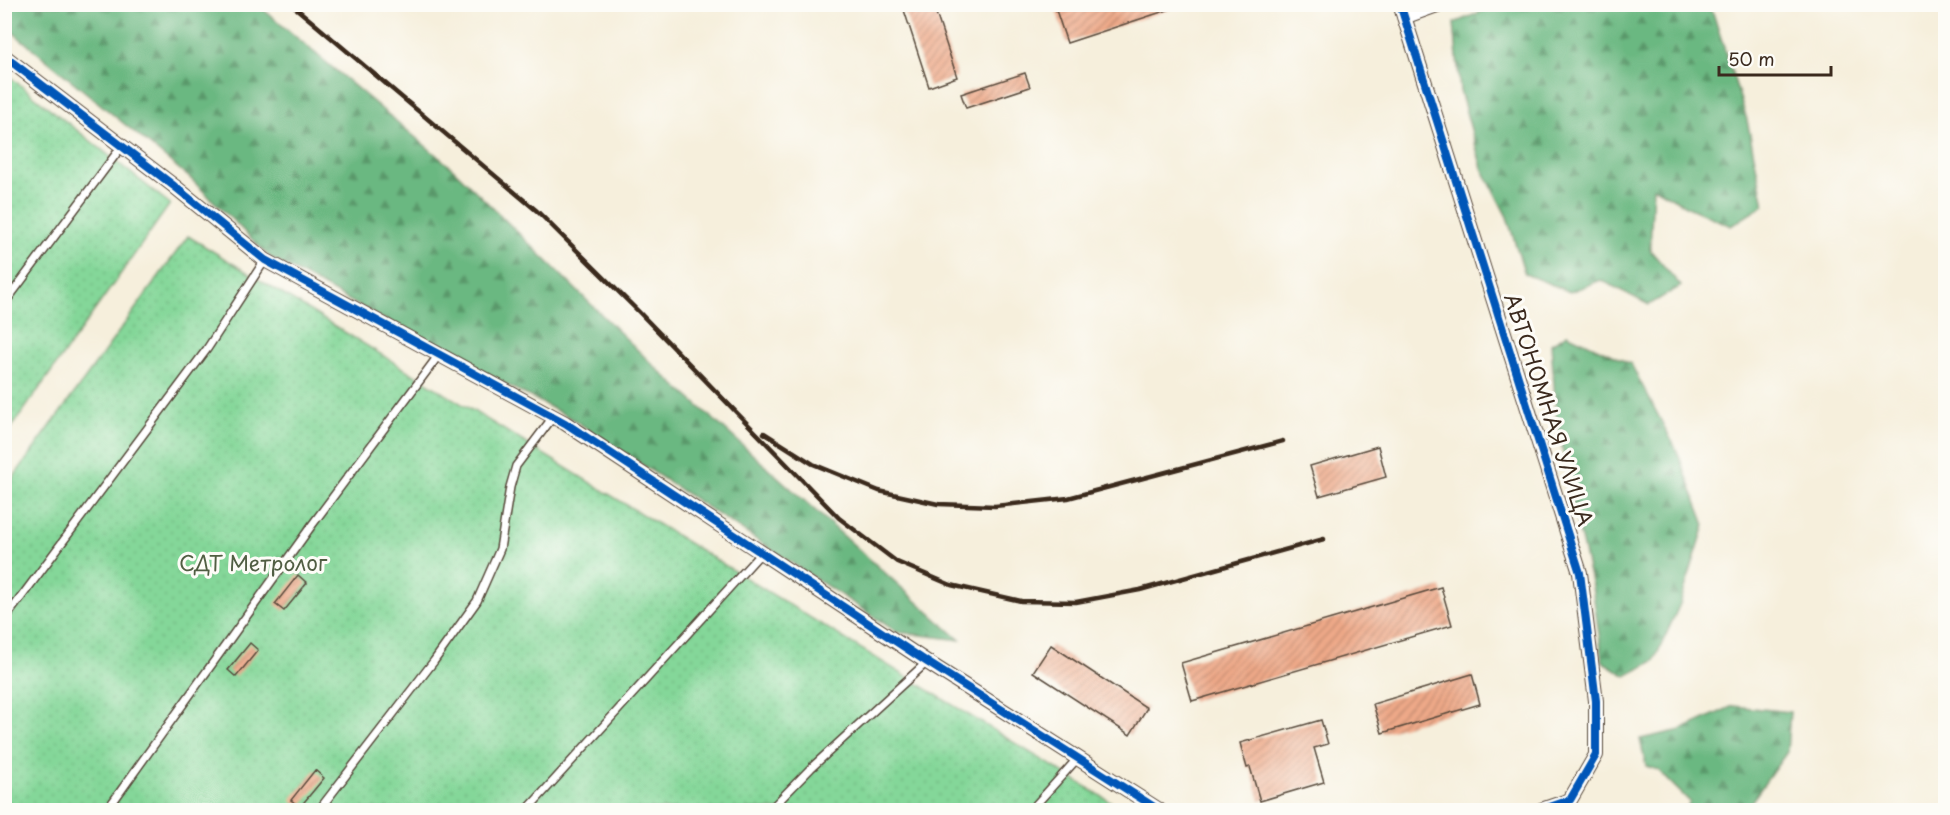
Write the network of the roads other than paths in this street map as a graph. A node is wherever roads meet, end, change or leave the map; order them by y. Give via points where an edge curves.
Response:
1 (1440, 4) edge
2 (1402, 11) edge
3 (4, 56) edge
4 (122, 146) junction
5 (265, 260) junction
6 (4, 304) edge
7 (438, 356) junction
8 (553, 417) junction
9 (761, 553) junction
10 (4, 620) edge
11 (927, 662) junction
12 (1077, 759) junction
13 (1568, 805) edge
14 (107, 810) edge
15 (319, 810) edge
16 (527, 810) edge
17 (770, 810) edge
18 (1031, 810) edge
19 (1159, 810) edge
20 (1541, 810) edge

1 - 2 street
2 - 13 street, АВТОНОМНАЯ УЛИЦА via 1580,573 1596,701 1596,755
3 - 4 street
4 - 5 street
4 - 6 lane
5 - 7 street
5 - 10 lane via 207,349
7 - 8 street
7 - 14 lane
8 - 9 street
8 - 15 lane via 516,466 500,549 477,601
9 - 11 street
9 - 16 lane
11 - 12 street
11 - 17 lane
12 - 18 lane
12 - 19 street
13 - 20 street, АВТОНОМНАЯ УЛИЦА

